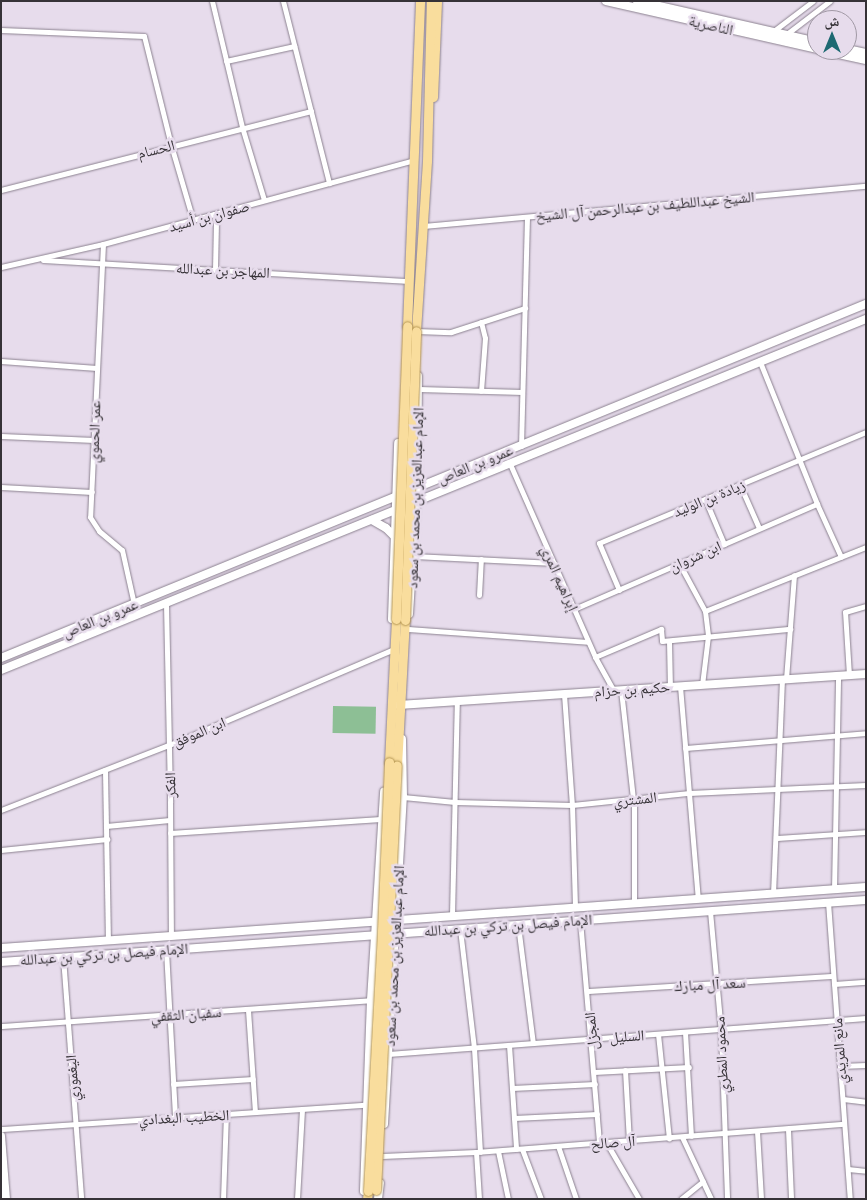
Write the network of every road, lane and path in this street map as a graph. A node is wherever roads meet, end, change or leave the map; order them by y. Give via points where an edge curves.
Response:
1 (212, 1) edge
2 (282, 1) edge
3 (420, 1) edge
4 (431, 1) edge
5 (437, 1) edge
6 (606, 1) edge
7 (637, 1) edge
8 (813, 1) edge
9 (830, 1) edge
10 (1, 30) edge
11 (772, 32) junction
12 (764, 38) junction
13 (782, 38) junction
14 (807, 41) edge
15 (294, 46) junction
16 (807, 46) edge
17 (226, 61) junction
18 (311, 110) junction
19 (242, 127) junction
20 (171, 146) junction
21 (415, 160) junction
22 (427, 162) junction
23 (329, 183) junction
24 (866, 186) edge
25 (1, 190) edge
26 (264, 200) junction
27 (214, 214) junction
28 (527, 217) junction
29 (193, 220) junction
30 (423, 226) junction
31 (103, 244) junction
32 (36, 259) junction
33 (102, 263) junction
34 (1, 267) edge
35 (215, 270) junction
36 (409, 281) junction
37 (866, 304) edge
38 (525, 308) junction
39 (866, 318) edge
40 (480, 322) junction
41 (412, 329) junction
42 (1, 362) edge
43 (760, 362) junction
44 (97, 368) junction
45 (418, 389) junction
46 (481, 391) junction
47 (522, 392) junction
48 (866, 432) edge
49 (1, 436) edge
50 (94, 440) junction
51 (521, 446) junction
52 (800, 461) junction
53 (510, 464) junction
54 (469, 466) junction
55 (474, 479) junction
56 (740, 485) junction
57 (1, 487) edge
58 (417, 488) junction
59 (92, 492) junction
60 (396, 497) junction
61 (706, 500) junction
62 (416, 502) junction
63 (817, 504) junction
64 (395, 511) junction
65 (372, 520) junction
66 (759, 528) junction
67 (394, 536) junction
68 (297, 537) junction
69 (724, 544) junction
70 (866, 547) edge
71 (301, 549) junction
72 (414, 556) junction
73 (841, 557) junction
74 (481, 559) junction
75 (554, 563) junction
76 (679, 563) junction
77 (794, 576) junction
78 (619, 590) junction
79 (479, 595) dead end
80 (134, 604) junction
81 (166, 604) junction
82 (866, 606) edge
83 (574, 609) junction
84 (705, 611) junction
85 (403, 622) junction
86 (790, 630) junction
87 (708, 636) junction
88 (669, 641) junction
89 (588, 642) junction
90 (37, 644) junction
91 (394, 649) junction
92 (41, 654) junction
93 (595, 657) junction
94 (1, 658) edge
95 (1, 670) edge
96 (866, 674) edge
97 (849, 675) junction
98 (838, 676) junction
99 (784, 680) junction
100 (702, 685) junction
101 (680, 686) junction
102 (670, 687) junction
103 (617, 690) junction
104 (564, 694) junction
105 (457, 701) junction
106 (399, 709) junction
107 (866, 733) edge
108 (390, 734) junction
109 (837, 736) junction
110 (780, 741) junction
111 (169, 745) junction
112 (685, 748) junction
113 (393, 764) junction
114 (105, 770) junction
115 (866, 785) edge
116 (835, 788) junction
117 (778, 789) junction
118 (689, 793) junction
119 (403, 797) junction
120 (633, 798) junction
121 (455, 802) junction
122 (572, 805) junction
123 (1, 810) edge
124 (381, 819) junction
125 (170, 820) junction
126 (106, 826) junction
127 (866, 832) edge
128 (170, 833) junction
129 (834, 836) junction
130 (776, 838) junction
131 (107, 839) junction
132 (1, 850) edge
133 (866, 887) edge
134 (834, 890) junction
135 (773, 894) junction
136 (698, 899) junction
137 (866, 900) edge
138 (828, 902) junction
139 (634, 904) junction
140 (575, 907) junction
141 (710, 911) junction
142 (452, 915) junction
143 (396, 919) junction
144 (580, 920) junction
145 (376, 921) junction
146 (518, 925) junction
147 (460, 929) junction
148 (395, 934) junction
149 (376, 935) junction
150 (170, 936) junction
151 (108, 940) junction
152 (1, 948) edge
153 (166, 950) junction
154 (63, 958) junction
155 (1, 962) edge
156 (833, 976) junction
157 (866, 982) edge
158 (717, 983) junction
159 (834, 984) junction
160 (587, 991) junction
161 (371, 1000) junction
162 (248, 1010) junction
163 (170, 1015) junction
164 (866, 1018) edge
165 (837, 1020) junction
166 (68, 1021) junction
167 (1, 1026) edge
168 (720, 1029) junction
169 (685, 1032) junction
170 (658, 1034) junction
171 (592, 1039) junction
172 (532, 1043) junction
173 (509, 1045) junction
174 (474, 1048) junction
175 (388, 1054) junction
176 (866, 1064) edge
177 (840, 1066) junction
178 (688, 1067) junction
179 (662, 1068) junction
180 (625, 1070) junction
181 (594, 1072) junction
182 (253, 1079) junction
183 (173, 1084) junction
184 (595, 1084) junction
185 (512, 1088) junction
186 (843, 1099) junction
187 (866, 1102) edge
188 (366, 1105) junction
189 (302, 1109) junction
190 (255, 1112) junction
191 (226, 1114) junction
192 (597, 1114) junction
193 (175, 1117) junction
194 (514, 1118) junction
195 (75, 1123) junction
196 (844, 1124) junction
197 (1, 1129) edge
198 (788, 1129) junction
199 (757, 1131) junction
200 (725, 1133) junction
201 (1, 1136) edge
202 (691, 1136) junction
203 (682, 1137) junction
204 (670, 1138) junction
205 (630, 1140) junction
206 (606, 1142) junction
207 (599, 1143) junction
208 (558, 1146) junction
209 (516, 1149) junction
210 (522, 1149) junction
211 (498, 1151) junction
212 (478, 1152) junction
213 (382, 1156) junction
214 (848, 1169) junction
215 (866, 1171) edge
216 (703, 1181) junction
217 (3, 1189) edge
218 (372, 1196) edge
219 (639, 1198) edge
220 (6, 1199) edge
221 (82, 1199) edge
222 (223, 1199) edge
223 (297, 1199) edge
224 (479, 1199) edge
225 (508, 1199) edge
226 (541, 1199) edge
227 (576, 1199) edge
228 (635, 1199) edge
229 (681, 1199) edge
230 (711, 1199) edge
231 (727, 1199) edge
232 (761, 1199) edge
233 (791, 1199) edge
234 (850, 1199) edge

1 - 17 street
2 - 15 street
3 - 21 main road, الإمام عبدالعزيز بن محمد بن سعود
4 - 22 main road, الإمام عبدالعزيز بن محمد بن سعود
5 - 22 main road
6 - 12 main road, الناصرية
7 - 11 main road, الناصرية
8 - 11 street
9 - 13 street
10 - 20 street via 144,36
11 - 12 street
11 - 13 main road, الناصرية
12 - 13 main road, الناصرية
13 - 14 main road, الناصرية
13 - 16 main road, الناصرية
15 - 17 street
15 - 18 street
17 - 19 street
18 - 19 street, الحسام
18 - 23 street
19 - 20 street, الحسام
19 - 26 street
20 - 25 street, الحسام
20 - 29 street
21 - 23 street, صفوان بن أسيد
21 - 36 main road, الإمام عبدالعزيز بن محمد بن سعود
22 - 30 main road, الإمام عبدالعزيز بن محمد بن سعود
23 - 26 street, صفوان بن أسيد
24 - 28 street, الشيخ عبداللطيف بن عبدالرحمن آل الشيخ
26 - 27 street, صفوان بن أسيد
27 - 29 street, صفوان بن أسيد
27 - 35 street
28 - 30 street, الشيخ عبداللطيف بن عبدالرحمن آل الشيخ
28 - 38 street
29 - 31 street, صفوان بن أسيد
30 - 41 main road, الإمام عبدالعزيز بن محمد بن سعود
31 - 32 street, صفوان بن أسيد
31 - 33 street, عمر الحموي
32 - 33 street, المهاجر بن عبدالله
32 - 34 street, صفوان بن أسيد
33 - 35 street, المهاجر بن عبدالله
33 - 44 street, عمر الحموي
35 - 36 street, المهاجر بن عبدالله
36 - 41 main road, الإمام عبدالعزيز بن محمد بن سعود
37 - 51 main road, عمرو بن العاص
38 - 40 street
38 - 47 street
39 - 43 main road, عمرو بن العاص
40 - 41 street via 451,332
40 - 46 street via 485,338
41 - 45 main road, الإمام عبدالعزيز بن محمد بن سعود
41 - 60 main road, الإمام عبدالعزيز بن محمد بن سعود via 403,361
41 - 85 main road, الإمام عبدالعزيز بن محمد بن سعود, bridge
42 - 44 street
43 - 52 street
43 - 53 main road, عمرو بن العاص
44 - 50 street, عمر الحموي
45 - 46 street
45 - 58 main road, الإمام عبدالعزيز بن محمد بن سعود
46 - 47 street
47 - 51 street
48 - 52 street, زيادة بن الوليد
49 - 50 street
50 - 59 street, عمر الحموي
51 - 54 main road, عمرو بن العاص
52 - 56 street, زيادة بن الوليد
52 - 63 street
53 - 55 main road, عمرو بن العاص
53 - 75 street, إبراهيم المري
54 - 55 main road
54 - 58 main road, عمرو بن العاص
55 - 62 main road, عمرو بن العاص
56 - 61 street, زيادة بن الوليد
56 - 66 street
57 - 59 street
58 - 60 main road, عمرو بن العاص
58 - 62 main road, الإمام عبدالعزيز بن محمد بن سعود
59 - 80 street, عمر الحموي via 90,517 99,531 122,550
60 - 64 main road, الإمام عبدالعزيز بن محمد بن سعود
60 - 68 main road, عمرو بن العاص
61 - 69 street
61 - 78 street, زيادة بن الوليد via 599,543
62 - 64 main road, عمرو بن العاص
62 - 72 main road, الإمام عبدالعزيز بن محمد بن سعود
63 - 66 street, ابن شروان
63 - 73 street
64 - 65 main road, عمرو بن العاص
64 - 67 main road, الإمام عبدالعزيز بن محمد بن سعود
65 - 67 main road
65 - 71 main road, عمرو بن العاص
66 - 69 street, ابن شروان
67 - 91 main road, الإمام عبدالعزيز بن محمد بن سعود
68 - 71 main road
68 - 80 main road, عمرو بن العاص
69 - 76 street, ابن شروان
70 - 73 street
71 - 81 main road, عمرو بن العاص
72 - 74 street
72 - 85 main road, الإمام عبدالعزيز بن محمد بن سعود
73 - 77 street
74 - 75 street
74 - 79 street
75 - 83 street, إبراهيم المري
76 - 78 street, ابن شروان
76 - 84 street
77 - 84 street
77 - 86 street
78 - 83 street, ابن شروان
80 - 90 main road, عمرو بن العاص
81 - 92 main road, عمرو بن العاص
81 - 111 street, الفكر
82 - 97 street via 845,612
83 - 89 street, إبراهيم المري
84 - 87 street
85 - 89 street
85 - 91 main road, الإمام عبدالعزيز بن محمد بن سعود
85 - 106 main road, الإمام عبدالعزيز بن محمد بن سعود
86 - 87 street
86 - 99 street
87 - 88 street
87 - 100 street
88 - 93 street via 662,642 662,629
88 - 102 street
89 - 93 street, إبراهيم المري
90 - 92 main road
90 - 94 main road, عمرو بن العاص
91 - 108 main road, الإمام عبدالعزيز بن محمد بن سعود
91 - 111 street, ابن الموفق
92 - 95 main road, عمرو بن العاص
93 - 103 street, إبراهيم المري
96 - 97 main road, حكيم بن حزام
97 - 98 main road, حكيم بن حزام
98 - 99 main road, حكيم بن حزام
98 - 109 street
99 - 100 main road, حكيم بن حزام
99 - 110 street
100 - 101 main road, حكيم بن حزام
101 - 102 main road, حكيم بن حزام
101 - 112 street
102 - 103 main road, حكيم بن حزام
103 - 104 main road, حكيم بن حزام
103 - 120 street, إبراهيم المري
104 - 105 main road, حكيم بن حزام
104 - 122 street
105 - 106 main road, حكيم بن حزام
105 - 121 street
106 - 113 main road, الإمام عبدالعزيز بن محمد بن سعود
106 - 119 main road, الإمام عبدالعزيز بن محمد بن سعود
107 - 109 street
108 - 113 main road, الإمام عبدالعزيز بن محمد بن سعود
108 - 124 main road, الإمام عبدالعزيز بن محمد بن سعود
109 - 110 street
109 - 116 street
110 - 112 street
110 - 117 street
111 - 114 street, ابن الموفق
111 - 125 street, الفكر
112 - 118 street
113 - 218 main road, الإمام عبدالعزيز بن محمد بن سعود, bridge via 382,931
114 - 123 street, ابن الموفق
114 - 126 street
115 - 116 street, المشتري
116 - 117 street, المشتري
116 - 129 street
117 - 118 street, المشتري
117 - 130 street
118 - 120 street, المشتري
118 - 136 street
119 - 121 street, المشتري
119 - 143 main road, الإمام عبدالعزيز بن محمد بن سعود
120 - 122 street, المشتري
120 - 139 street, إبراهيم المري
121 - 122 street, المشتري
121 - 142 street
122 - 140 street
124 - 128 street
124 - 145 main road, الإمام عبدالعزيز بن محمد بن سعود
125 - 126 street
125 - 128 street, الفكر
126 - 131 street
127 - 129 street
128 - 150 street, الفكر
129 - 130 street
129 - 134 street
130 - 135 street
131 - 132 street
131 - 151 street
133 - 134 main road, الإمام فيصل بن تركي بن عبدالله
134 - 135 main road, الإمام فيصل بن تركي بن عبدالله
135 - 136 main road, الإمام فيصل بن تركي بن عبدالله
136 - 139 main road, الإمام فيصل بن تركي بن عبدالله
137 - 138 main road, الإمام فيصل بن تركي بن عبدالله
138 - 141 main road, الإمام فيصل بن تركي بن عبدالله
138 - 156 street, مانع المريدي
139 - 140 main road, الإمام فيصل بن تركي بن عبدالله
140 - 142 main road, الإمام فيصل بن تركي بن عبدالله
141 - 144 main road, الإمام فيصل بن تركي بن عبدالله
141 - 158 street, محمود المطري
142 - 143 main road, الإمام فيصل بن تركي بن عبدالله
143 - 145 main road, الإمام فيصل بن تركي بن عبدالله
143 - 148 main road, الإمام عبدالعزيز بن محمد بن سعود
144 - 146 main road, الإمام فيصل بن تركي بن عبدالله
144 - 160 street, المجزل
145 - 149 main road, الإمام عبدالعزيز بن محمد بن سعود
145 - 150 main road, الإمام فيصل بن تركي بن عبدالله
146 - 147 main road, الإمام فيصل بن تركي بن عبدالله
146 - 172 street
147 - 148 main road, الإمام فيصل بن تركي بن عبدالله
147 - 174 street
148 - 149 main road, الإمام فيصل بن تركي بن عبدالله
148 - 175 main road, الإمام عبدالعزيز بن محمد بن سعود
149 - 153 main road, الإمام فيصل بن تركي بن عبدالله
149 - 161 main road, الإمام عبدالعزيز بن محمد بن سعود
150 - 151 main road, الإمام فيصل بن تركي بن عبدالله
151 - 152 main road, الإمام فيصل بن تركي بن عبدالله
153 - 154 main road, الإمام فيصل بن تركي بن عبدالله
153 - 163 street
154 - 155 main road, الإمام فيصل بن تركي بن عبدالله
154 - 166 street, اليغموري
156 - 158 street, سعد آل مبارك
156 - 159 street, مانع المريدي
157 - 159 street
158 - 160 street, سعد آل مبارك
158 - 168 street, محمود المطري
159 - 165 street, مانع المريدي
160 - 171 street, المجزل
161 - 162 street, سفيان الثقفي
161 - 188 main road, الإمام عبدالعزيز بن محمد بن سعود
162 - 163 street, سفيان الثقفي
162 - 182 street
163 - 166 street, سفيان الثقفي
163 - 183 street
164 - 165 street, السليل
165 - 168 street, السليل
165 - 177 street, مانع المريدي
166 - 167 street, سفيان الثقفي
166 - 195 street, اليغموري
168 - 169 street, السليل
168 - 200 street, محمود المطري
169 - 170 street, السليل
169 - 178 street
170 - 171 street, السليل
170 - 179 street
171 - 172 street, السليل
171 - 181 street, المجزل
172 - 173 street, السليل
173 - 174 street, السليل
173 - 185 street
174 - 175 street, السليل
174 - 212 street
175 - 213 main road, الإمام عبدالعزيز بن محمد بن سعود
176 - 177 street
177 - 186 street, مانع المريدي
178 - 179 street
178 - 202 street
179 - 180 street
179 - 204 street
180 - 181 street
180 - 205 street
181 - 184 street, المجزل
182 - 183 street
182 - 190 street
183 - 193 street
184 - 185 street
184 - 192 street, المجزل
185 - 194 street
186 - 187 street
186 - 196 street, مانع المريدي
188 - 189 street, الخطيب البغدادي
188 - 218 main road, الإمام عبدالعزيز بن محمد بن سعود
189 - 190 street, الخطيب البغدادي
189 - 223 street
190 - 191 street, الخطيب البغدادي
191 - 193 street, الخطيب البغدادي
191 - 222 street
192 - 194 street
192 - 207 street, المجزل
193 - 195 street, الخطيب البغدادي
194 - 209 street
195 - 197 street, الخطيب البغدادي
195 - 221 street, اليغموري
196 - 198 street, آل صالح
196 - 214 street, مانع المريدي
198 - 199 street, آل صالح
198 - 233 street
199 - 200 street, آل صالح
199 - 232 street
200 - 202 street, آل صالح
200 - 231 street, محمود المطري
201 - 217 main road
202 - 203 street, آل صالح
203 - 204 street, آل صالح
203 - 216 street
204 - 205 street, آل صالح
205 - 206 street, آل صالح
206 - 207 street, آل صالح
206 - 219 street
207 - 208 street, آل صالح
208 - 210 street, آل صالح
208 - 227 street
209 - 210 street, آل صالح
209 - 211 street, آل صالح
210 - 226 street
211 - 212 street, آل صالح
211 - 225 street
212 - 213 street, آل صالح
212 - 224 street
213 - 218 main road, الإمام عبدالعزيز بن محمد بن سعود
214 - 215 street
214 - 234 street, مانع المريدي
216 - 229 street
216 - 230 street
217 - 220 main road
219 - 228 street

